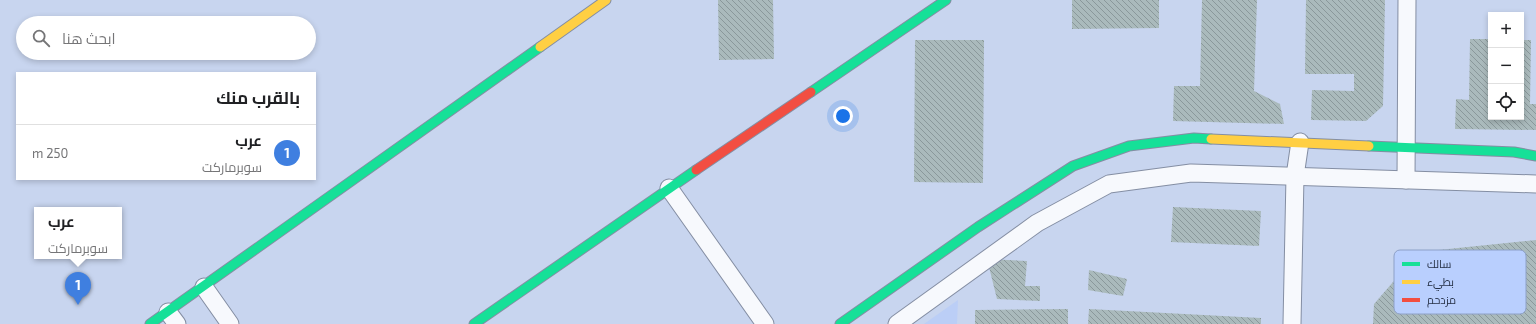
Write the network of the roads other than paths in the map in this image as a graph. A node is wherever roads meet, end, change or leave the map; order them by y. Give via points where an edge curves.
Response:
1 (606, 0) edge
2 (946, 0) edge
3 (1407, 0) edge
4 (1300, 142) junction
5 (1406, 147) junction
6 (1536, 156) edge
7 (1295, 176) junction
8 (1406, 180) junction
9 (1536, 184) edge
10 (669, 188) junction
11 (204, 287) junction
12 (172, 318) edge
13 (150, 324) edge
14 (230, 324) edge
15 (474, 324) edge
16 (765, 324) edge
17 (840, 324) edge
18 (897, 324) edge
19 (1292, 324) edge

1 - 11 street
2 - 10 street
3 - 5 street
4 - 5 street
4 - 7 street
4 - 17 street via 1194,138 1129,146 1073,166 978,228
5 - 6 street via 1514,152
5 - 8 street
7 - 8 street
7 - 18 street via 1191,173 1109,184 1037,223
7 - 19 street
8 - 9 street
10 - 15 street
10 - 16 street
11 - 12 street
11 - 14 street
12 - 13 street

